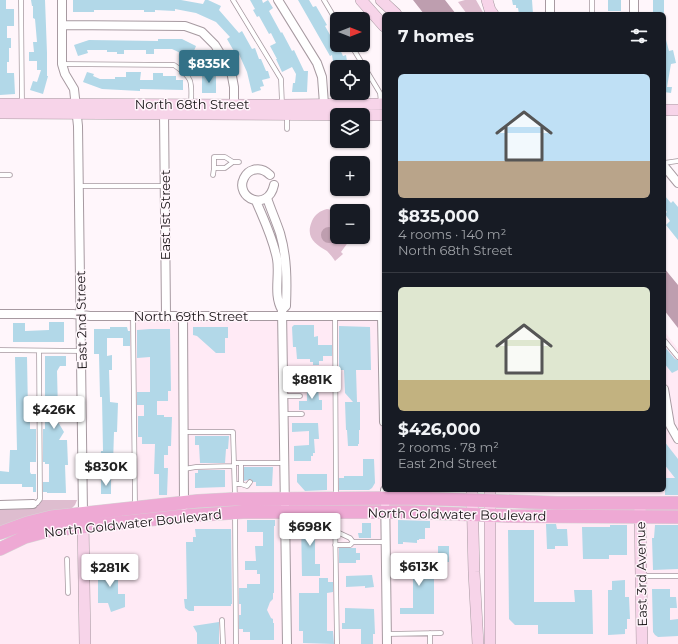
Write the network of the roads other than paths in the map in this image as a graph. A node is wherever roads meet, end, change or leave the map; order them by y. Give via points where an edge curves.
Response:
1 (21, 0) edge
2 (62, 0) edge
3 (233, 0) edge
4 (278, 0) edge
5 (324, 0) edge
6 (361, 0) edge
7 (381, 0) edge
8 (487, 0) edge
9 (550, 0) edge
10 (592, 0) edge
11 (634, 0) edge
12 (331, 12) edge
13 (394, 12) edge
14 (492, 12) edge
15 (550, 12) edge
16 (592, 12) edge
17 (634, 12) edge
18 (382, 24) edge
19 (62, 25) junction
20 (355, 52) edge
21 (62, 64) junction
22 (382, 102) edge
23 (0, 104) edge
24 (22, 104) junction
25 (191, 104) junction
26 (324, 104) junction
27 (382, 107) edge
28 (382, 107) edge
29 (285, 108) junction
30 (77, 109) junction
31 (234, 109) junction
32 (666, 110) edge
33 (678, 110) edge
34 (0, 113) edge
35 (164, 114) junction
36 (287, 128) dead end
37 (678, 161) edge
38 (233, 162) junction
39 (239, 162) dead end
40 (666, 163) edge
41 (666, 167) edge
42 (214, 168) junction
43 (0, 175) edge
44 (10, 175) dead end
45 (213, 175) dead end
46 (270, 175) dead end
47 (678, 183) edge
48 (274, 185) dead end
49 (79, 186) junction
50 (165, 186) junction
51 (267, 198) junction
52 (256, 201) junction
53 (282, 313) junction
54 (0, 314) edge
55 (81, 315) junction
56 (133, 316) junction
57 (166, 316) junction
58 (183, 316) junction
59 (335, 316) junction
60 (382, 316) edge
61 (666, 342) edge
62 (0, 350) edge
63 (39, 351) junction
64 (81, 351) junction
65 (678, 357) edge
66 (283, 396) junction
67 (300, 396) dead end
68 (666, 401) edge
69 (284, 414) junction
70 (302, 414) dead end
71 (183, 432) junction
72 (678, 439) edge
73 (241, 463) junction
74 (284, 463) junction
75 (234, 465) junction
76 (184, 469) junction
77 (250, 482) dead end
78 (235, 484) junction
79 (241, 484) junction
80 (385, 494) edge
81 (473, 495) edge
82 (490, 496) edge
83 (235, 499) junction
84 (285, 499) junction
85 (336, 499) junction
86 (184, 502) junction
87 (33, 504) joint
88 (640, 504) junction
89 (678, 504) edge
90 (0, 505) edge
91 (135, 508) junction
92 (236, 512) junction
93 (285, 512) junction
94 (335, 512) junction
95 (385, 512) junction
96 (83, 513) junction
97 (473, 514) junction
98 (489, 515) junction
99 (184, 516) junction
100 (678, 516) edge
101 (640, 517) junction
102 (84, 526) junction
103 (335, 531) junction
104 (0, 533) edge
105 (353, 542) junction
106 (385, 542) junction
107 (335, 545) junction
108 (0, 549) edge
109 (67, 559) dead end
110 (640, 576) junction
111 (678, 576) edge
112 (68, 593) dead end
113 (222, 620) dead end
114 (430, 633) junction
115 (442, 633) dead end
116 (387, 634) junction
117 (85, 644) edge
118 (223, 644) edge
119 (236, 644) edge
120 (287, 644) edge
121 (337, 644) edge
122 (387, 644) edge
123 (430, 644) edge
124 (478, 644) edge
125 (490, 644) edge
126 (642, 644) edge

1 - 24 lane
2 - 19 street, East 2nd Street
3 - 29 lane via 281,79
4 - 26 street via 317,63 322,77
5 - 12 lane
6 - 18 main road
7 - 13 main road
8 - 14 main road
9 - 15 street
10 - 16 lane
11 - 17 street
19 - 21 street, East 2nd Street
19 - 31 street via 185,26 202,32 215,45 231,71
20 - 22 lane via 380,93
21 - 25 lane via 174,64 192,82
21 - 30 street, East 2nd Street via 74,90
23 - 24 main road, North 68th Street
24 - 30 main road, North 68th Street
25 - 30 main road, North 68th Street
25 - 31 main road, North 68th Street
26 - 28 main road, North 68th Street
26 - 29 main road, North 68th Street
27 - 29 main road, North 68th Street
29 - 31 main road, North 68th Street
29 - 36 lane
30 - 34 main road, North 68th Street
30 - 35 main road, North 68th Street
30 - 49 street, East 2nd Street
31 - 35 main road, North 68th Street
32 - 33 main road
35 - 50 street, East 1st Street
37 - 40 lane
38 - 39 lane
38 - 42 lane via 225,168
38 - 42 lane via 225,157 214,157
41 - 47 street
42 - 45 lane
43 - 44 lane
46 - 52 street via 257,169 244,177 244,192
48 - 51 street
49 - 50 lane
49 - 55 street, East 2nd Street
50 - 57 street, East 1st Street
51 - 52 street
51 - 53 street via 280,233 287,268 286,306
52 - 53 street via 278,260 278,304
53 - 58 street, North 69th Street
53 - 59 street, North 69th Street
53 - 66 street
54 - 55 street, North 69th Street
55 - 56 street, North 69th Street
55 - 64 street, East 2nd Street
56 - 57 street, North 69th Street
56 - 91 lane
57 - 58 street, North 69th Street
58 - 71 street
59 - 60 street, North 69th Street
59 - 85 lane
61 - 65 lane
62 - 63 lane
63 - 64 lane
63 - 87 lane via 40,499
64 - 96 street, East 2nd Street
66 - 67 lane
66 - 69 street
68 - 72 street via 670,425
69 - 70 lane
69 - 74 street
71 - 75 lane via 233,432
71 - 76 street
73 - 74 lane
73 - 75 lane
73 - 79 lane
74 - 84 street
75 - 76 lane
75 - 78 lane
76 - 86 street
77 - 79 lane via 247,486
78 - 79 lane
78 - 83 lane
80 - 81 main road, North Goldwater Boulevard via 434,497
80 - 85 main road, North Goldwater Boulevard
80 - 95 street
81 - 82 main road, North Goldwater Boulevard
81 - 97 main road
82 - 88 main road, North Goldwater Boulevard via 557,503
82 - 98 main road
83 - 84 main road, North Goldwater Boulevard
83 - 86 main road, North Goldwater Boulevard
84 - 85 main road, North Goldwater Boulevard
84 - 93 street
86 - 91 main road, North Goldwater Boulevard
86 - 99 street
87 - 90 street
88 - 89 main road, North Goldwater Boulevard
88 - 101 main road, East 3rd Avenue
91 - 96 main road, North Goldwater Boulevard
92 - 93 main road, North Goldwater Boulevard
92 - 99 main road, North Goldwater Boulevard
92 - 119 lane
93 - 94 main road, North Goldwater Boulevard
93 - 120 street
94 - 95 main road, North Goldwater Boulevard
94 - 103 lane
95 - 97 main road, North Goldwater Boulevard
95 - 106 street
96 - 102 main road, East 2nd Street
96 - 104 main road, North Goldwater Boulevard via 38,519
97 - 98 main road, North Goldwater Boulevard
97 - 124 main road
98 - 101 main road, North Goldwater Boulevard
98 - 125 main road
99 - 102 main road, North Goldwater Boulevard
100 - 101 main road, North Goldwater Boulevard
101 - 110 main road, East 3rd Avenue
102 - 108 main road, North Goldwater Boulevard via 33,534
102 - 117 main road, East 2nd Street
103 - 105 lane
103 - 107 lane
105 - 106 lane
105 - 107 lane via 350,545
106 - 116 street
107 - 121 lane
109 - 112 lane
110 - 111 lane
110 - 126 main road, East 3rd Avenue
113 - 118 lane
114 - 115 lane
114 - 116 lane
114 - 123 lane
116 - 122 street

